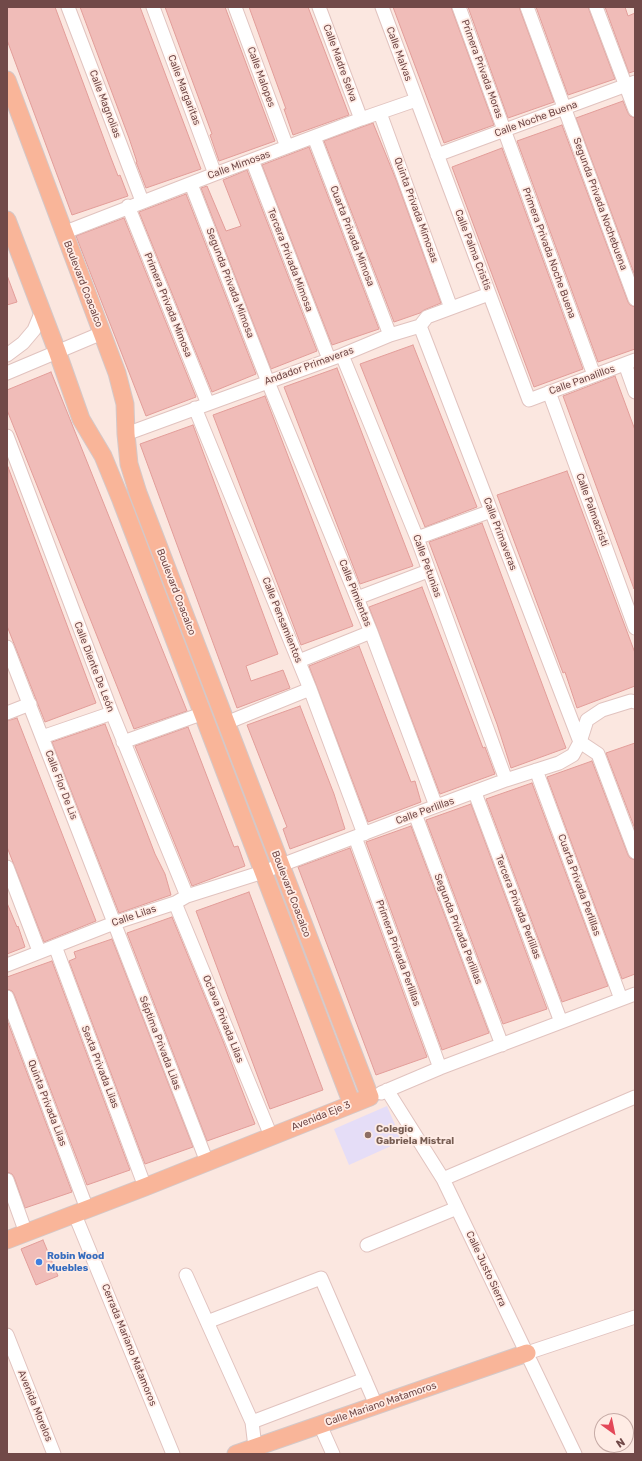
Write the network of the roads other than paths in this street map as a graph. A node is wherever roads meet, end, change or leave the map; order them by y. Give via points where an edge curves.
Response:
1 (68, 7) edge
2 (153, 7) edge
3 (235, 7) edge
4 (319, 7) edge
5 (382, 7) edge
6 (459, 7) edge
7 (527, 7) edge
8 (596, 7) edge
9 (7, 80) edge
10 (630, 84) edge
11 (416, 100) junction
12 (565, 108) junction
13 (635, 110) edge
14 (380, 113) junction
15 (361, 119) junction
16 (504, 130) junction
17 (314, 137) junction
18 (287, 147) junction
19 (437, 155) junction
20 (252, 160) junction
21 (215, 174) junction
22 (191, 184) junction
23 (142, 201) junction
24 (128, 206) junction
25 (7, 220) edge
26 (63, 232) junction
27 (489, 294) junction
28 (635, 299) edge
29 (451, 308) junction
30 (42, 311) junction
31 (420, 326) junction
32 (102, 333) junction
33 (390, 335) junction
34 (57, 351) junction
35 (7, 355) edge
36 (342, 355) junction
37 (329, 359) junction
38 (630, 362) edge
39 (7, 373) edge
40 (594, 375) junction
41 (268, 382) junction
42 (549, 392) junction
43 (635, 392) edge
44 (529, 400) joint
45 (202, 406) junction
46 (126, 434) junction
47 (7, 436) edge
48 (492, 510) junction
49 (417, 538) junction
50 (428, 571) junction
51 (357, 598) junction
52 (635, 628) edge
53 (370, 632) junction
54 (7, 647) edge
55 (299, 661) junction
56 (310, 689) junction
57 (635, 702) edge
58 (30, 704) junction
59 (7, 713) edge
60 (112, 713) junction
61 (204, 713) junction
62 (226, 723) junction
63 (42, 737) junction
64 (123, 742) junction
65 (580, 742) junction
66 (536, 770) junction
67 (506, 780) junction
68 (475, 793) junction
69 (436, 806) junction
70 (414, 814) junction
71 (360, 836) junction
72 (635, 852) edge
73 (280, 865) junction
74 (7, 867) edge
75 (263, 872) junction
76 (187, 896) junction
77 (175, 902) junction
78 (114, 923) junction
79 (55, 946) junction
80 (39, 951) junction
81 (7, 965) edge
82 (635, 994) edge
83 (7, 997) edge
84 (621, 999) junction
85 (561, 1022) junction
86 (502, 1045) junction
87 (440, 1068) junction
88 (387, 1090) junction
89 (370, 1097) junction
90 (635, 1097) edge
91 (352, 1104) junction
92 (271, 1136) junction
93 (207, 1162) junction
94 (443, 1179) junction
95 (7, 1180) edge
96 (145, 1187) junction
97 (457, 1208) junction
98 (81, 1212) junction
99 (26, 1233) junction
100 (7, 1240) edge
101 (367, 1245) dead end
102 (186, 1275) dead end
103 (635, 1317) edge
104 (207, 1322) junction
105 (7, 1335) edge
106 (527, 1354) junction
107 (365, 1379) junction
108 (376, 1405) junction
109 (252, 1422) junction
110 (320, 1425) junction
111 (257, 1451) edge
112 (54, 1454) edge
113 (173, 1454) edge
114 (236, 1454) edge
115 (334, 1454) edge
116 (575, 1454) edge

1 - 23 street, Calle Magnolias
2 - 21 street, Calle Margaritas
3 - 18 street, Calle Malopes
4 - 15 street, Calle Madre Selva
5 - 11 street, Calle Malvas
6 - 16 street, Primera Privada Moras
7 - 12 street, Segunda Privada Nochebuena
8 - 10 street
9 - 26 main road, Boulevard Coacalco
10 - 12 street, Calle Noche Buena
10 - 13 street
11 - 14 street, Calle Mimosas
11 - 19 street, Calle Palma Cristis
12 - 16 street, Calle Noche Buena
12 - 28 street, Segunda Privada Nochebuena
14 - 15 street, Calle Mimosas
14 - 29 street, Quinta Privada Mimosas
15 - 17 street, Calle Mimosas
16 - 19 street, Calle Noche Buena
16 - 40 street, Primera Privada Noche Buena
17 - 18 street, Calle Mimosas
17 - 33 street, Cuarta Privada Mimosa
18 - 20 street, Calle Mimosas
19 - 27 street, Calle Palma Cristis
20 - 21 street, Calle Mimosas
20 - 37 street, Tercera Privada Mimosa
21 - 22 street, Calle Mimosas
22 - 23 street, Calle Mimosas
22 - 41 street, Segunda Privada Mimosa
23 - 24 street, Calle Mimosas
24 - 26 street, Calle Mimosas
24 - 45 street, Primera Privada Mimosa
25 - 30 main road, Boulevard Coacalco
26 - 32 main road, Boulevard Coacalco
27 - 29 street, Andador Primaveras
27 - 44 street, Calle Palma Cristis
29 - 31 street, Andador Primaveras via 427,317
30 - 34 main road, Boulevard Coacalco
30 - 35 street via 34,330 23,343
31 - 33 street, Andador Primaveras
31 - 48 street, Calle Primaveras
32 - 34 street
32 - 46 main road, Boulevard Coacalco via 125,404
33 - 36 street, Andador Primaveras
34 - 39 street
34 - 61 main road, Boulevard Coacalco via 81,419 110,472
36 - 37 street, Andador Primaveras
36 - 49 street, Calle Petunias
37 - 41 street, Andador Primaveras
38 - 40 street, Calle Panalillos
38 - 43 street
40 - 42 street, Calle Panalillos
41 - 45 street, Andador Primaveras
41 - 51 street, Calle Pimientas
42 - 44 street, Calle Panalillos
42 - 52 street, Calle Palmacristi
45 - 46 street, Andador Primaveras
45 - 55 street, Calle Pensamientos
46 - 62 main road, Boulevard Coacalco via 129,464 138,493
47 - 60 street, Calle Diente De León
48 - 49 street
48 - 65 street, Calle Primaveras
49 - 50 street, Calle Petunias
50 - 51 street
50 - 67 street, Calle Petunias
51 - 53 street, Calle Pimientas
53 - 55 street
53 - 69 street, Calle Pimientas
54 - 58 street, Calle Flor De Lis
55 - 56 street, Calle Pensamientos
56 - 62 street
56 - 71 street, Calle Pensamientos
57 - 65 street, Calle Perlillas via 602,710 587,720
58 - 59 street
58 - 63 street, Calle Flor De Lis
60 - 63 street
60 - 64 street, Calle Diente De León
61 - 64 street
61 - 75 main road, Boulevard Coacalco
62 - 73 main road, Boulevard Coacalco
63 - 78 street, Calle Flor De Lis
64 - 76 street, Calle Diente De León
65 - 66 street, Calle Perlillas via 573,755
65 - 72 street via 598,754
66 - 67 street, Calle Perlillas
66 - 84 street, Cuarta Privada Perlillas
67 - 68 street, Calle Perlillas
68 - 69 street, Calle Perlillas
68 - 85 street, Tercera Privada Perlillas
69 - 70 street, Calle Perlillas
70 - 71 street, Calle Perlillas
70 - 86 street, Segunda Privada Perlillas
71 - 73 street, Calle Perlillas
71 - 87 street, Primera Privada Perlillas
73 - 75 street, Calle Perlillas
73 - 89 main road, Boulevard Coacalco
74 - 80 street
75 - 76 street, Calle Lilas
75 - 91 main road, Boulevard Coacalco
76 - 77 street, Calle Lilas
77 - 78 street, Calle Lilas
77 - 92 street, Octava Privada Lilas
78 - 79 street, Calle Lilas
78 - 93 street, Séptima Privada Lilas
79 - 80 street, Calle Lilas
79 - 96 street, Sexta Privada Lilas
80 - 81 street, Calle Lilas
82 - 84 street, Avenida Eje 3
83 - 98 street, Quinta Privada Lilas
84 - 85 street, Avenida Eje 3
85 - 86 street, Avenida Eje 3
86 - 87 street, Avenida Eje 3
87 - 88 street, Avenida Eje 3
88 - 89 street, Avenida Eje 3
88 - 94 street, Calle Justo Sierra
89 - 91 main road, Avenida Eje 3
90 - 94 street
91 - 92 main road, Avenida Eje 3
92 - 93 main road, Avenida Eje 3
93 - 96 main road, Avenida Eje 3
94 - 97 street, Calle Justo Sierra
95 - 99 street
96 - 98 main road, Avenida Eje 3
97 - 101 street
97 - 106 street, Calle Justo Sierra
98 - 99 main road, Avenida Eje 3
98 - 113 street, Cerrada Mariano Matamoros
99 - 100 main road, Avenida Eje 3
102 - 104 street
103 - 106 street
104 - 107 street via 321,1278
104 - 109 street
105 - 112 street, Avenida Morelos
106 - 108 main road, Calle Mariano Matamoros
106 - 116 street, Calle Justo Sierra
107 - 108 street
107 - 109 street
108 - 110 main road, Calle Mariano Matamoros
109 - 111 street
110 - 111 main road, Calle Mariano Matamoros
110 - 115 street
111 - 114 main road, Calle Mariano Matamoros

